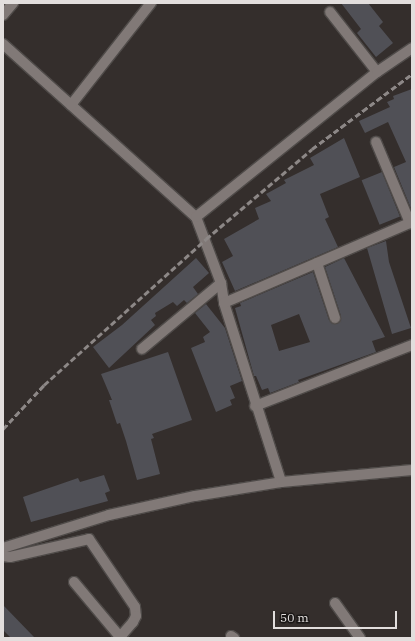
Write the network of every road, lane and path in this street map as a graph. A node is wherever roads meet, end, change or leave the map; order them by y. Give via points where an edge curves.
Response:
1 (13, 3) edge
2 (151, 3) edge
3 (330, 12) dead end
4 (3, 15) edge
5 (3, 44) edge
6 (412, 48) edge
7 (377, 72) junction
8 (71, 105) junction
9 (376, 142) dead end
10 (196, 217) junction
11 (411, 222) edge
12 (317, 263) junction
13 (222, 283) junction
14 (224, 303) junction
15 (335, 318) dead end
16 (412, 345) edge
17 (142, 349) dead end
18 (255, 406) junction
19 (412, 470) edge
20 (281, 482) junction
21 (3, 548) edge
22 (3, 556) edge
23 (74, 582) dead end
24 (335, 603) dead end
25 (120, 638) edge
26 (360, 638) edge

1 - 4 street
2 - 8 street
3 - 7 street
5 - 8 street
6 - 7 street
7 - 10 street
8 - 10 street
9 - 11 street
10 - 13 street
11 - 12 street
12 - 14 street
12 - 15 street
13 - 14 street
13 - 17 street
14 - 18 street
16 - 18 street
18 - 20 street
19 - 20 street
20 - 21 street via 195,496 109,515
22 - 25 street via 10,558 89,539 135,607 136,616
23 - 25 street
24 - 26 street

